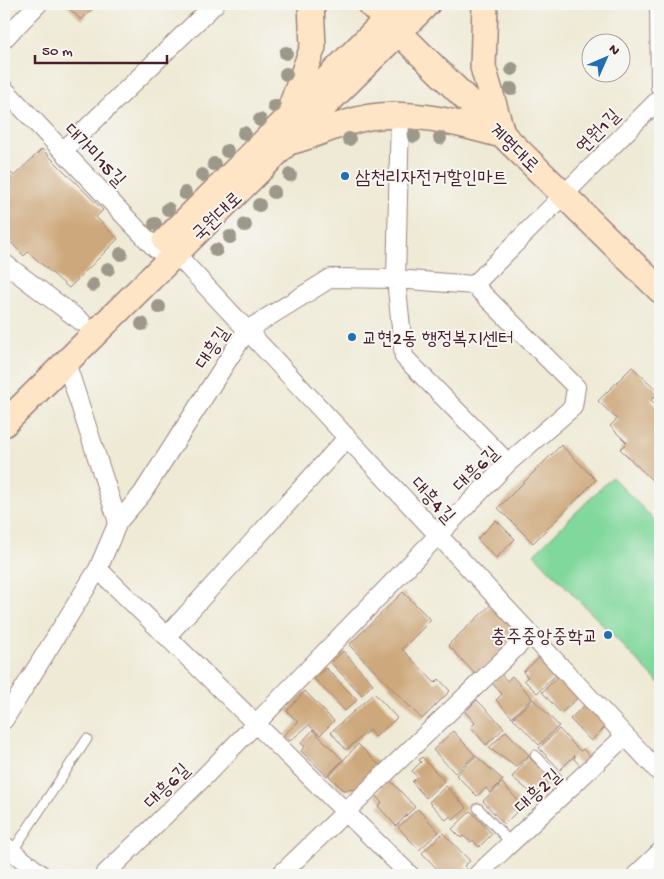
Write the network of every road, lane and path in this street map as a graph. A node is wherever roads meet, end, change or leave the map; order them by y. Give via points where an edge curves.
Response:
1 (38, 4) edge
2 (215, 4) edge
3 (311, 4) edge
4 (427, 4) edge
5 (485, 4) edge
6 (659, 4) edge
7 (389, 15) edge
8 (4, 39) edge
9 (660, 87) edge
10 (4, 89) edge
11 (660, 98) edge
12 (400, 115) junction
13 (287, 132) junction
14 (503, 135) junction
15 (64, 151) junction
16 (564, 193) junction
17 (166, 252) junction
18 (4, 263) edge
19 (396, 279) junction
20 (474, 285) junction
21 (660, 290) edge
22 (82, 322) junction
23 (246, 330) junction
24 (66, 362) junction
25 (4, 400) edge
26 (4, 424) edge
27 (347, 438) junction
28 (508, 463) junction
29 (118, 522) junction
30 (438, 535) junction
31 (98, 568) junction
32 (530, 634) junction
33 (167, 636) junction
34 (4, 720) edge
35 (255, 724) junction
36 (625, 736) junction
37 (87, 739) dead end
38 (535, 755) dead end
39 (660, 773) edge
40 (568, 790) junction
41 (478, 808) dead end
42 (346, 813) junction
43 (511, 843) junction
44 (8, 849) edge
45 (660, 852) edge
46 (42, 875) edge
47 (104, 875) edge
48 (280, 875) edge
49 (410, 875) edge
50 (477, 875) edge
51 (636, 875) edge

1 - 8 street
2 - 15 street
3 - 13 street via 313,47
4 - 7 street, 국원대로
5 - 14 street via 483,67
6 - 9 street
7 - 13 street, 국원대로
7 - 14 street, 계명대로
10 - 15 street, 대가미15길
11 - 16 street, 연원1길
12 - 13 street via 369,117
12 - 14 street via 436,118
12 - 19 street
13 - 17 street, 국원대로
14 - 16 street, 계명대로
15 - 17 street, 대가미15길
16 - 20 street
16 - 21 street, 계명대로
17 - 22 street, 국원대로
17 - 23 street, 대흥4길
17 - 24 street, 국원대로
18 - 22 street
19 - 20 street, 대흥길
19 - 23 street, 대흥길 via 331,278
19 - 28 street via 404,357
20 - 28 street, 대흥6길 via 576,387 573,407
22 - 25 street, 국원대로
23 - 27 street, 대흥4길
23 - 29 street, 대흥길 via 142,494
24 - 26 street, 국원대로
24 - 29 street
27 - 30 street, 대흥4길
27 - 33 street
28 - 30 street, 대흥6길
29 - 31 street, 대흥길
30 - 32 street, 대흥4길
30 - 35 street, 대흥6길
31 - 33 street
31 - 34 street, 대흥길
32 - 36 street, 대흥4길
32 - 42 street
33 - 35 street
35 - 42 street
35 - 47 street, 대흥6길
36 - 39 street, 대흥4길
36 - 40 street, 대흥2길
37 - 44 lane
38 - 40 lane
40 - 43 street, 대흥2길
41 - 43 lane
42 - 48 street
42 - 49 street
43 - 50 street, 대흥2길
44 - 46 street
45 - 51 street

